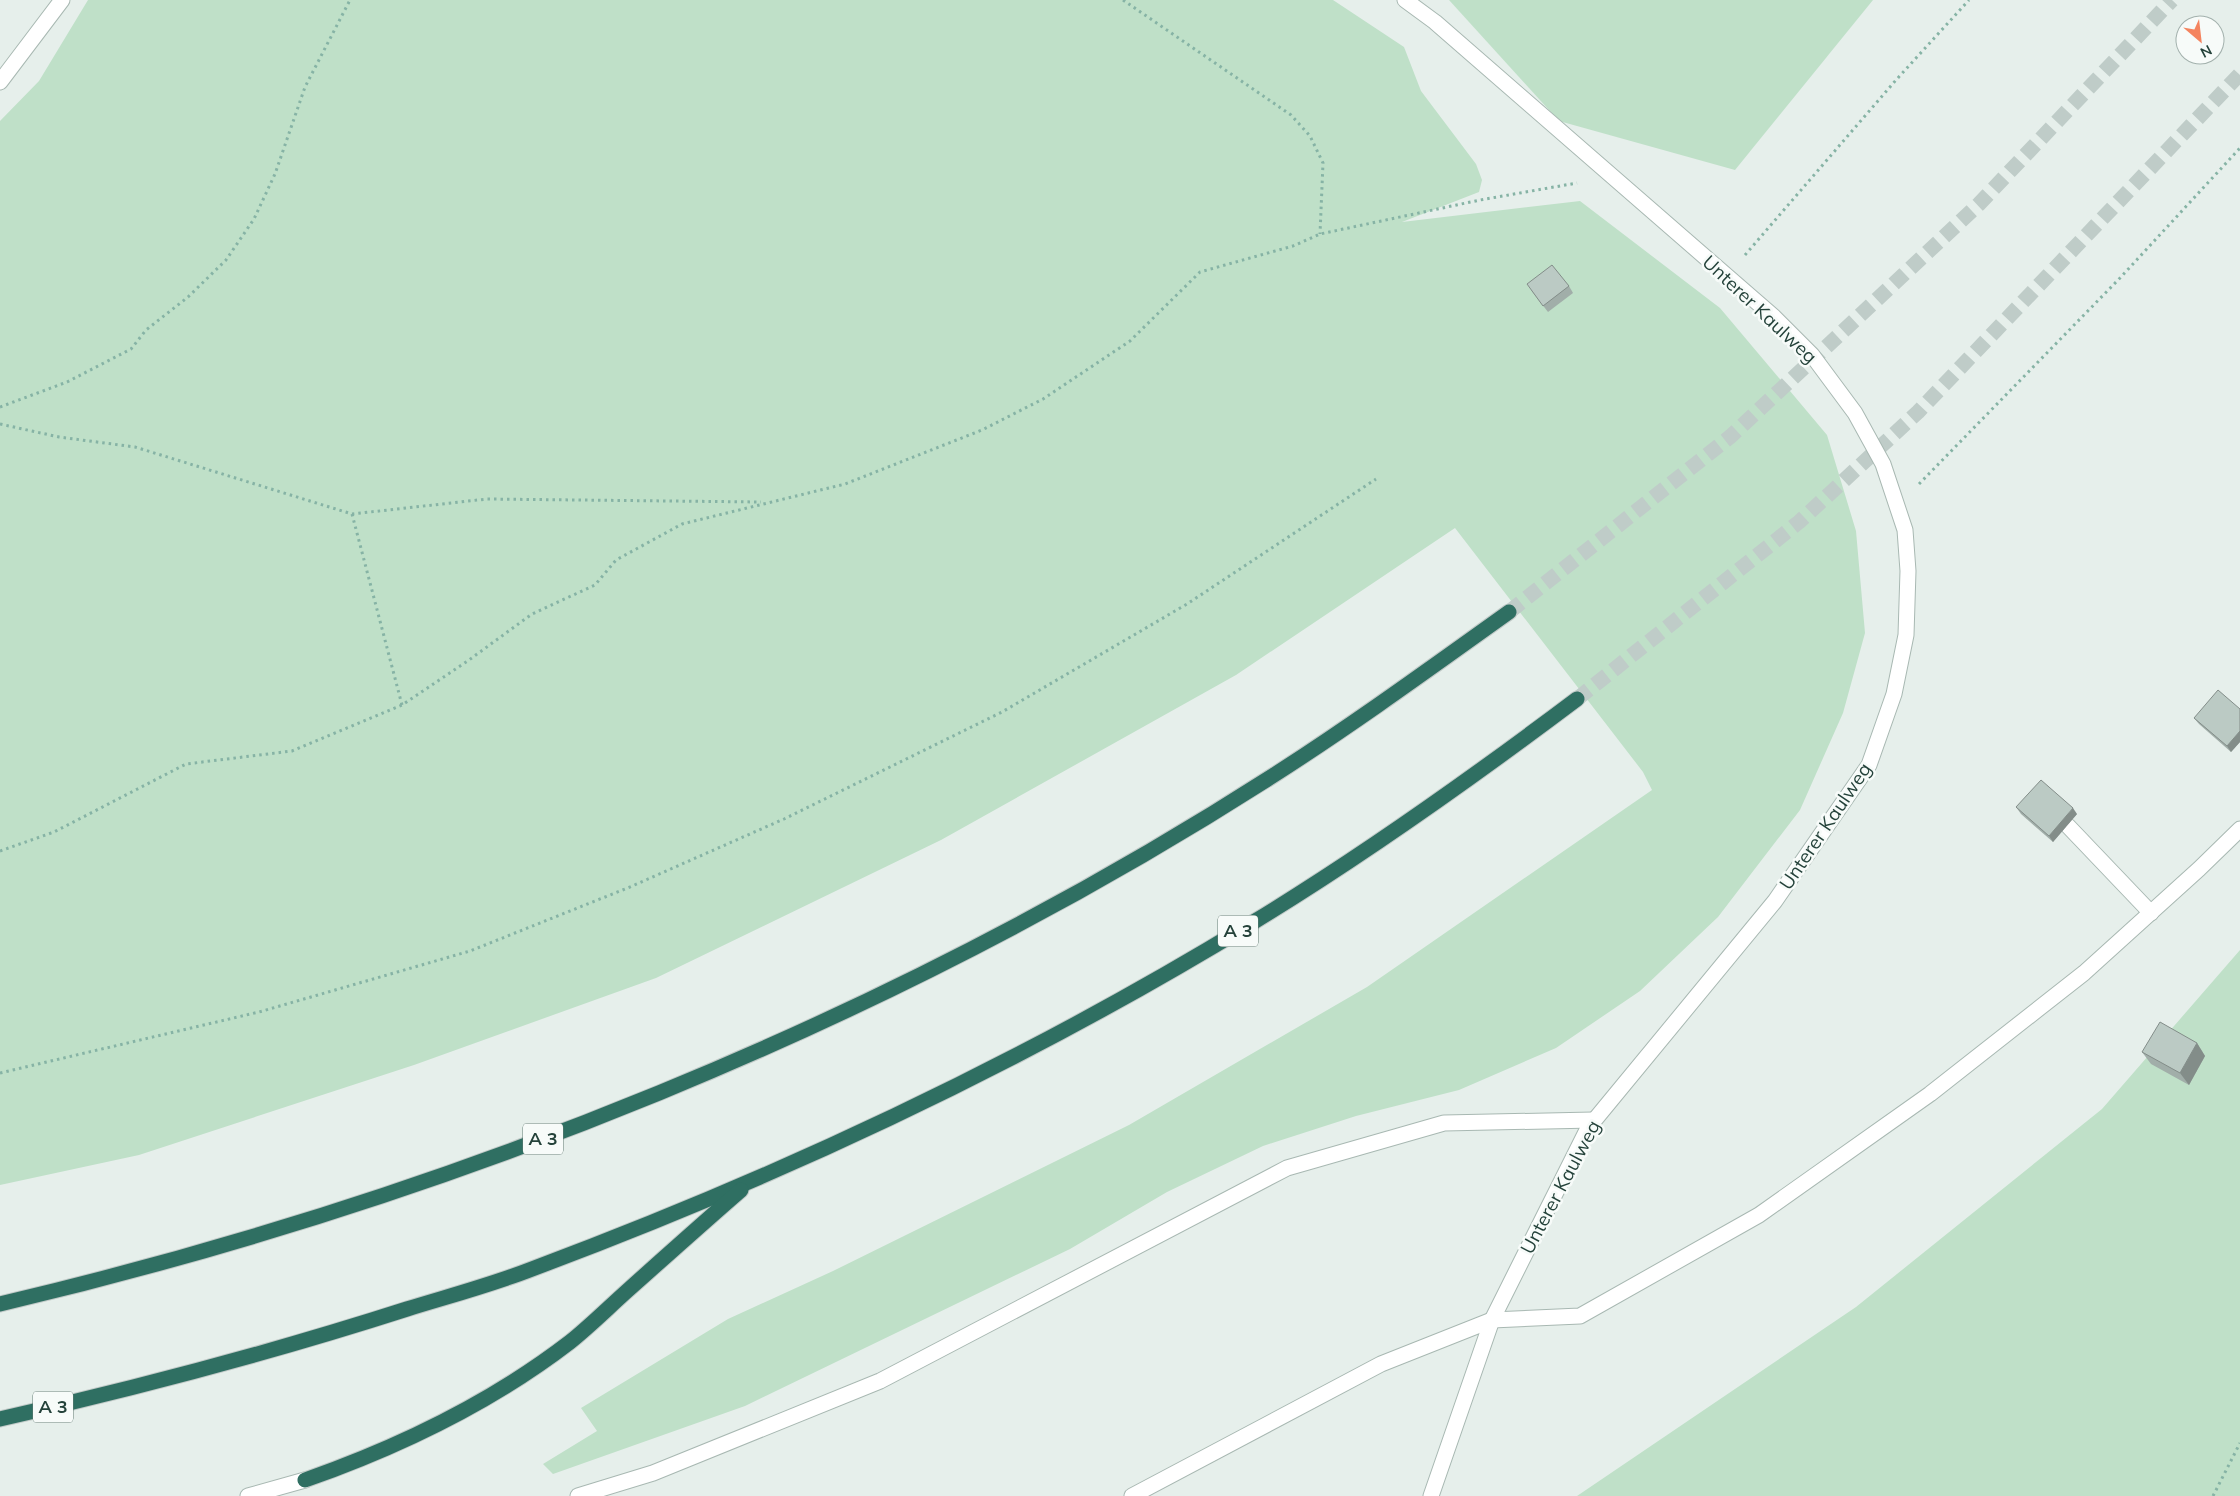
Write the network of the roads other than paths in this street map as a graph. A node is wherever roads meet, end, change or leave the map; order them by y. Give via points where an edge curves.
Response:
1 (62, 0) edge
2 (1405, 0) edge
3 (0, 82) edge
4 (1509, 612) tunnel mouth
5 (1577, 699) tunnel mouth
6 (2068, 826) edge
7 (2240, 829) edge
8 (2150, 913) junction
9 (1593, 1120) junction
10 (749, 1182) junction
11 (0, 1304) edge
12 (1492, 1320) junction
13 (0, 1419) edge
14 (305, 1480) joint
15 (248, 1496) edge
16 (578, 1496) edge
17 (1132, 1496) edge
18 (1431, 1496) edge

1 - 3 street
2 - 9 street, Unterer Kaulweg via 1435,22 1615,177 1774,316 1812,355 1855,413 1883,464 1906,530 1906,635 1894,694 1869,765 1775,901
4 - 11 highway, A 3 via 1375,708 1189,827 1058,902 847,1010 634,1103 440,1177 245,1240
5 - 10 highway, A 3 via 1471,778 1252,923 988,1070
6 - 8 street
7 - 8 street
8 - 12 street via 2084,973 1930,1094 1759,1215 1580,1316
9 - 12 street, Unterer Kaulweg
9 - 16 street via 1444,1123 1287,1168 880,1381 653,1473
10 - 13 highway, A 3 via 530,1270 392,1314 106,1395
10 - 14 highway via 571,1341 514,1381 454,1416 397,1443
12 - 17 street via 1380,1364
12 - 18 street, Unterer Kaulweg
14 - 15 street

